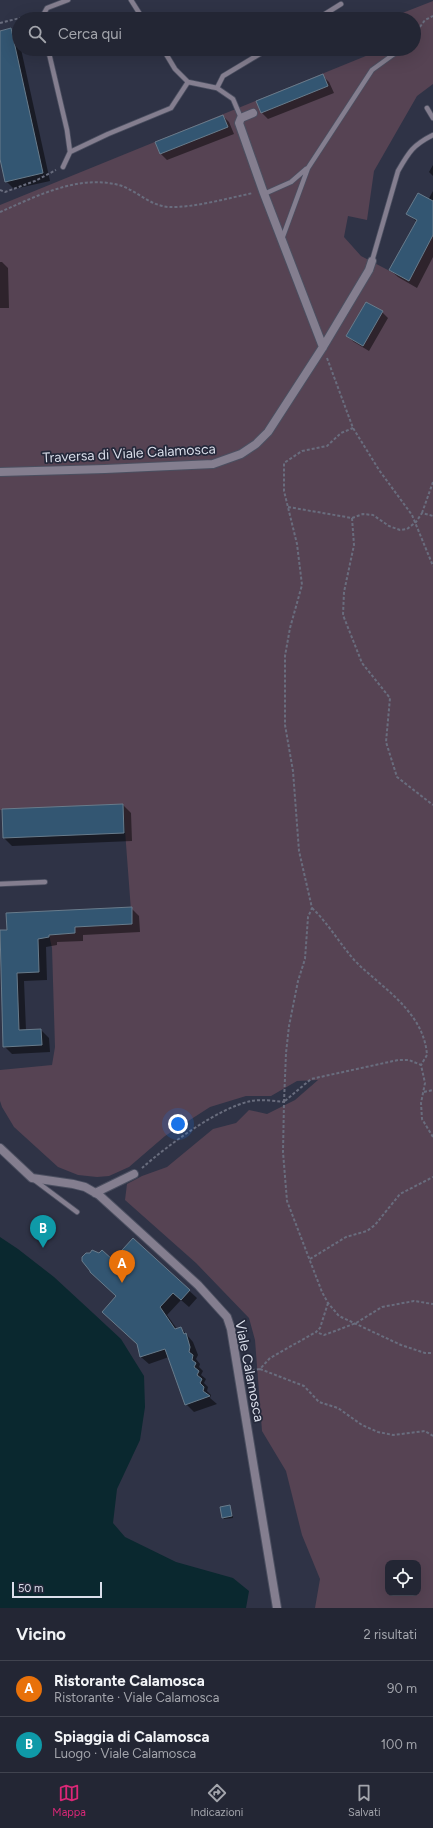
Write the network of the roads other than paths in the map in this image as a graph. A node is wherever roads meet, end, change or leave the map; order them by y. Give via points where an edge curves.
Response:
1 (68, 0) edge
2 (131, 0) edge
3 (341, 4) dead end
4 (45, 12) edge
5 (139, 12) edge
6 (328, 12) edge
7 (50, 56) edge
8 (167, 56) edge
9 (256, 56) edge
10 (391, 56) edge
11 (188, 82) junction
12 (216, 88) junction
13 (427, 108) dead end
14 (253, 113) dead end
15 (241, 118) junction
16 (433, 118) edge
17 (433, 135) edge
18 (70, 152) junction
19 (63, 167) road end
20 (308, 168) junction
21 (264, 192) junction
22 (282, 239) junction
23 (372, 261) joint
24 (323, 347) junction
25 (0, 472) edge
26 (45, 882) dead end
27 (0, 884) edge
28 (0, 1148) edge
29 (134, 1174) road end
30 (32, 1178) junction
31 (95, 1193) junction
32 (77, 1212) dead end
33 (277, 1608) edge

1 - 4 lane via 47,8
2 - 5 lane
3 - 6 lane
7 - 18 lane
8 - 11 lane
9 - 12 lane via 223,76
10 - 20 lane via 372,70
11 - 12 lane
11 - 18 lane via 171,108
12 - 15 lane via 233,98
13 - 16 lane
14 - 15 street
15 - 21 street via 239,123
17 - 23 lane via 418,142 398,170
18 - 19 lane
20 - 21 lane via 291,182
20 - 22 lane
21 - 22 street
22 - 24 street
23 - 24 street, Traversa di Viale Calamosca
24 - 25 street, Traversa di Viale Calamosca via 268,432 251,448 228,460 213,464
26 - 27 lane
28 - 30 street
29 - 31 street
30 - 31 street, Viale Calamosca via 85,1187
30 - 32 lane
31 - 33 street, Viale Calamosca via 198,1284 227,1317

